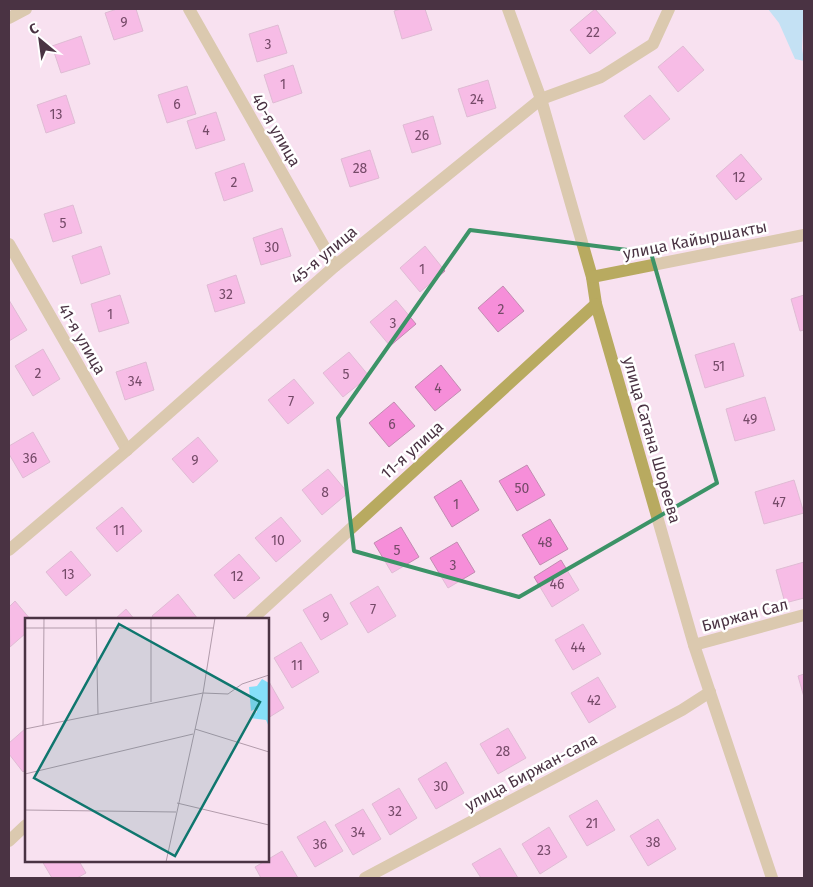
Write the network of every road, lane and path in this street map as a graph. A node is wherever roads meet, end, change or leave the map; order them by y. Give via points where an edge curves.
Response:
1 (26, 9) edge
2 (189, 9) edge
3 (508, 9) edge
4 (669, 9) edge
5 (9, 18) edge
6 (541, 99) junction
7 (804, 235) edge
8 (9, 244) edge
9 (335, 266) junction
10 (592, 277) junction
11 (596, 304) junction
12 (128, 450) junction
13 (9, 550) edge
14 (804, 615) edge
15 (253, 618) edge
16 (694, 645) junction
17 (710, 692) junction
18 (25, 826) edge
19 (9, 841) edge
20 (365, 878) edge
21 (772, 878) edge

1 - 5 street
2 - 9 street, 40-я улица
3 - 6 street, улица Сатана Шореева
4 - 6 street, 45-я улица via 653,44 601,77
6 - 9 street, 45-я улица
6 - 10 street, улица Сатана Шореева
7 - 10 street, улица Кайыршакты
8 - 12 street, 41-я улица
9 - 12 street, 45-я улица
10 - 11 street, улица Сатана Шореева
11 - 15 street, 11-я улица
11 - 16 street, улица Сатана Шореева
12 - 13 street, 45-я улица
14 - 16 street, Биржан Сал
16 - 17 street, улица Сатана Шореева
17 - 20 street, улица Биржан-сала via 682,710
17 - 21 street, улица Сатана Шореева
18 - 19 street

